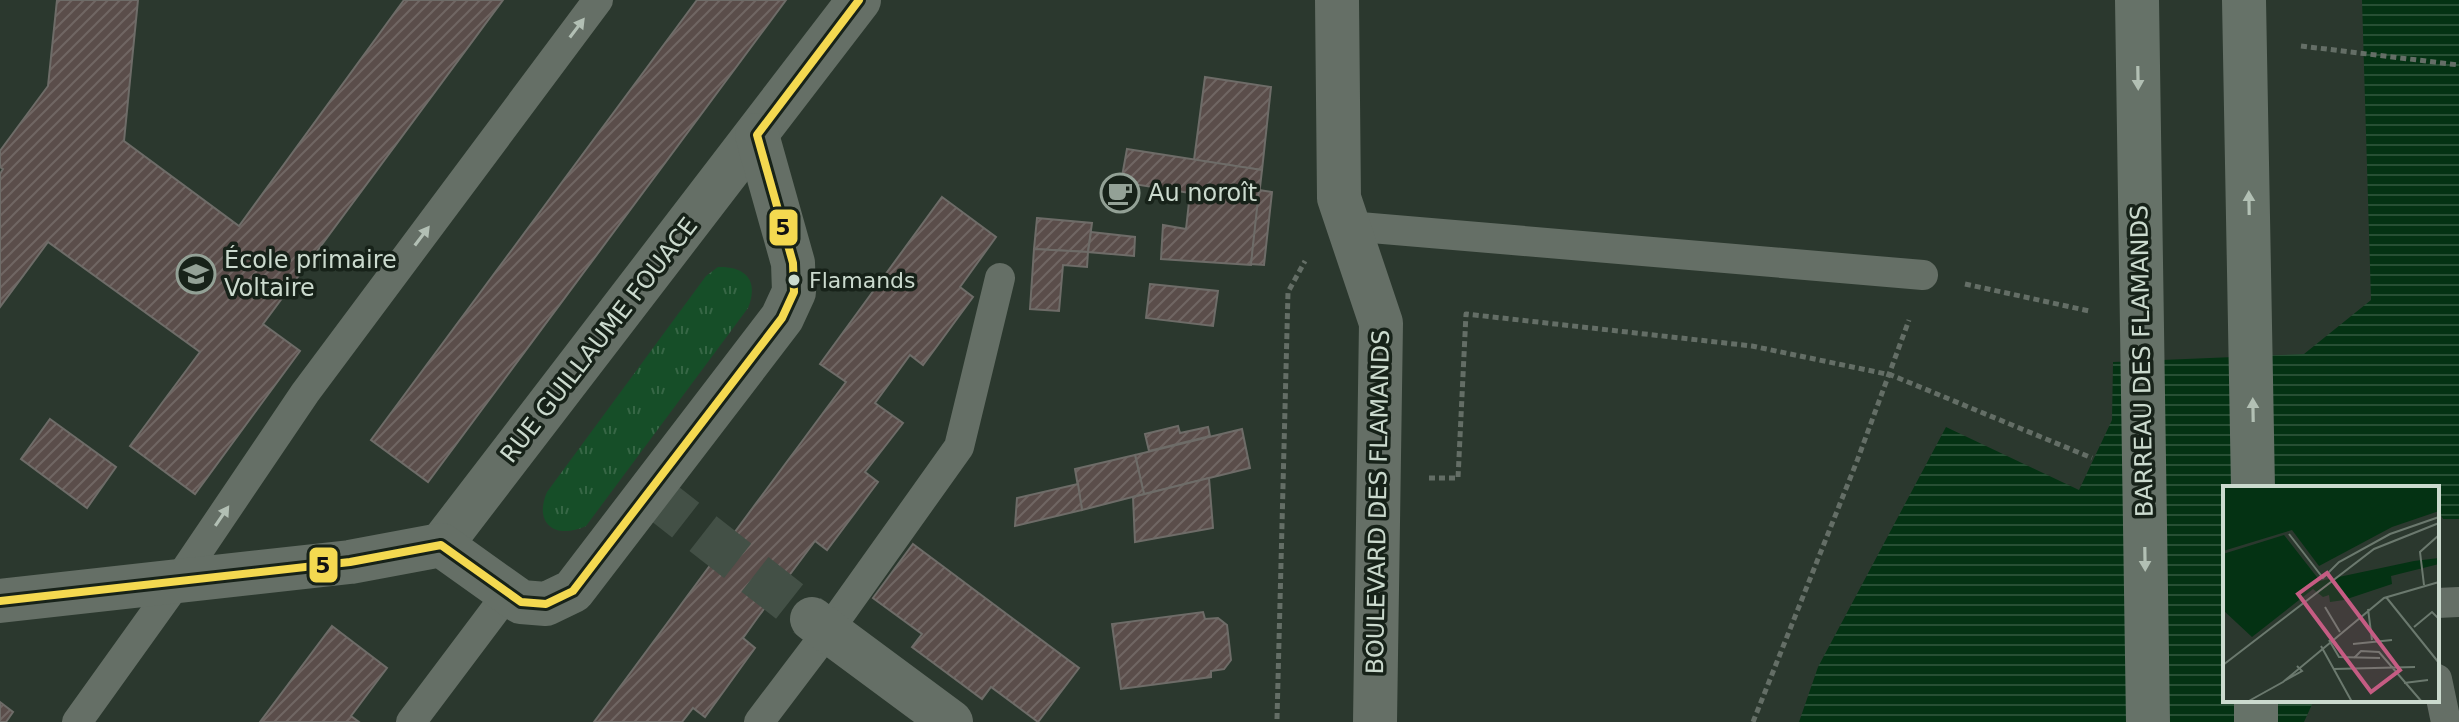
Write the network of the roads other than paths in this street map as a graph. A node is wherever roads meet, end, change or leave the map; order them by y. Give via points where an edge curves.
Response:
1 (598, 0) edge
2 (859, 0) edge
3 (1337, 0) edge
4 (2137, 0) edge
5 (2244, 0) edge
6 (757, 135) junction
7 (1344, 212) junction
8 (1923, 275) road end
9 (1000, 278) dead end
10 (2253, 486) edge
11 (441, 545) junction
12 (178, 581) junction
13 (508, 593) junction
14 (0, 601) edge
15 (2459, 602) edge
16 (2439, 603) edge
17 (820, 625) junction
18 (2439, 689) edge
19 (77, 722) edge
20 (411, 722) edge
21 (759, 722) edge
22 (951, 722) edge
23 (1375, 722) edge
24 (2148, 722) edge
25 (2446, 722) edge

12 -> 1 lane via 305,393
2 - 6 street, RUE GUILLAUME FOUACE
3 - 7 street, BOULEVARD DES FLAMANDS
4 -> 24 highway, BARREAU DES FLAMANDS
10 -> 5 highway
6 - 11 street, RUE GUILLAUME FOUACE
6 - 13 street via 793,263 794,292 782,318 573,591 546,604 521,602
7 - 8 lane
7 - 23 street, BOULEVARD DES FLAMANDS via 1381,323
9 - 17 lane via 959,447
11 - 12 street via 350,562
11 - 13 street
12 - 14 street
12 - 19 lane
13 - 20 lane
15 - 16 lane
17 - 21 lane
17 - 22 street
18 - 25 lane

